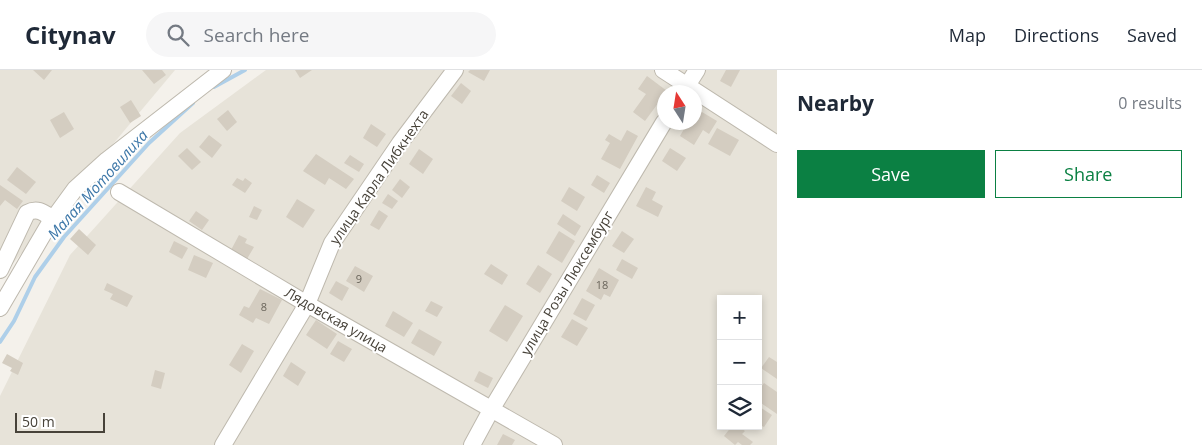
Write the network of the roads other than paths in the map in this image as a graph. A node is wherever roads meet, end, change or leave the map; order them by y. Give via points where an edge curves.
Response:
1 (222, 70) edge
2 (455, 70) edge
3 (663, 70) edge
4 (697, 70) edge
5 (680, 85) edge
6 (688, 85) edge
7 (702, 99) edge
8 (659, 130) edge
9 (777, 144) edge
10 (119, 192) dead end
11 (53, 219) junction
12 (0, 270) edge
13 (307, 304) junction
14 (0, 308) edge
15 (490, 410) junction
16 (223, 445) edge
17 (472, 445) edge
18 (554, 445) edge

1 - 11 street via 107,160 75,189
2 - 13 street, улица Карла Либкнехта via 400,143 332,243
3 - 5 street
4 - 6 street
7 - 9 street
8 - 15 street, улица Розы Люксембург
10 - 13 street, Лядовская улица
11 - 12 street via 40,211 27,213
11 - 14 street
13 - 15 street, Лядовская улица
13 - 16 street, улица Карла Либкнехта
15 - 17 street, улица Розы Люксембург
15 - 18 street, Лядовская улица

